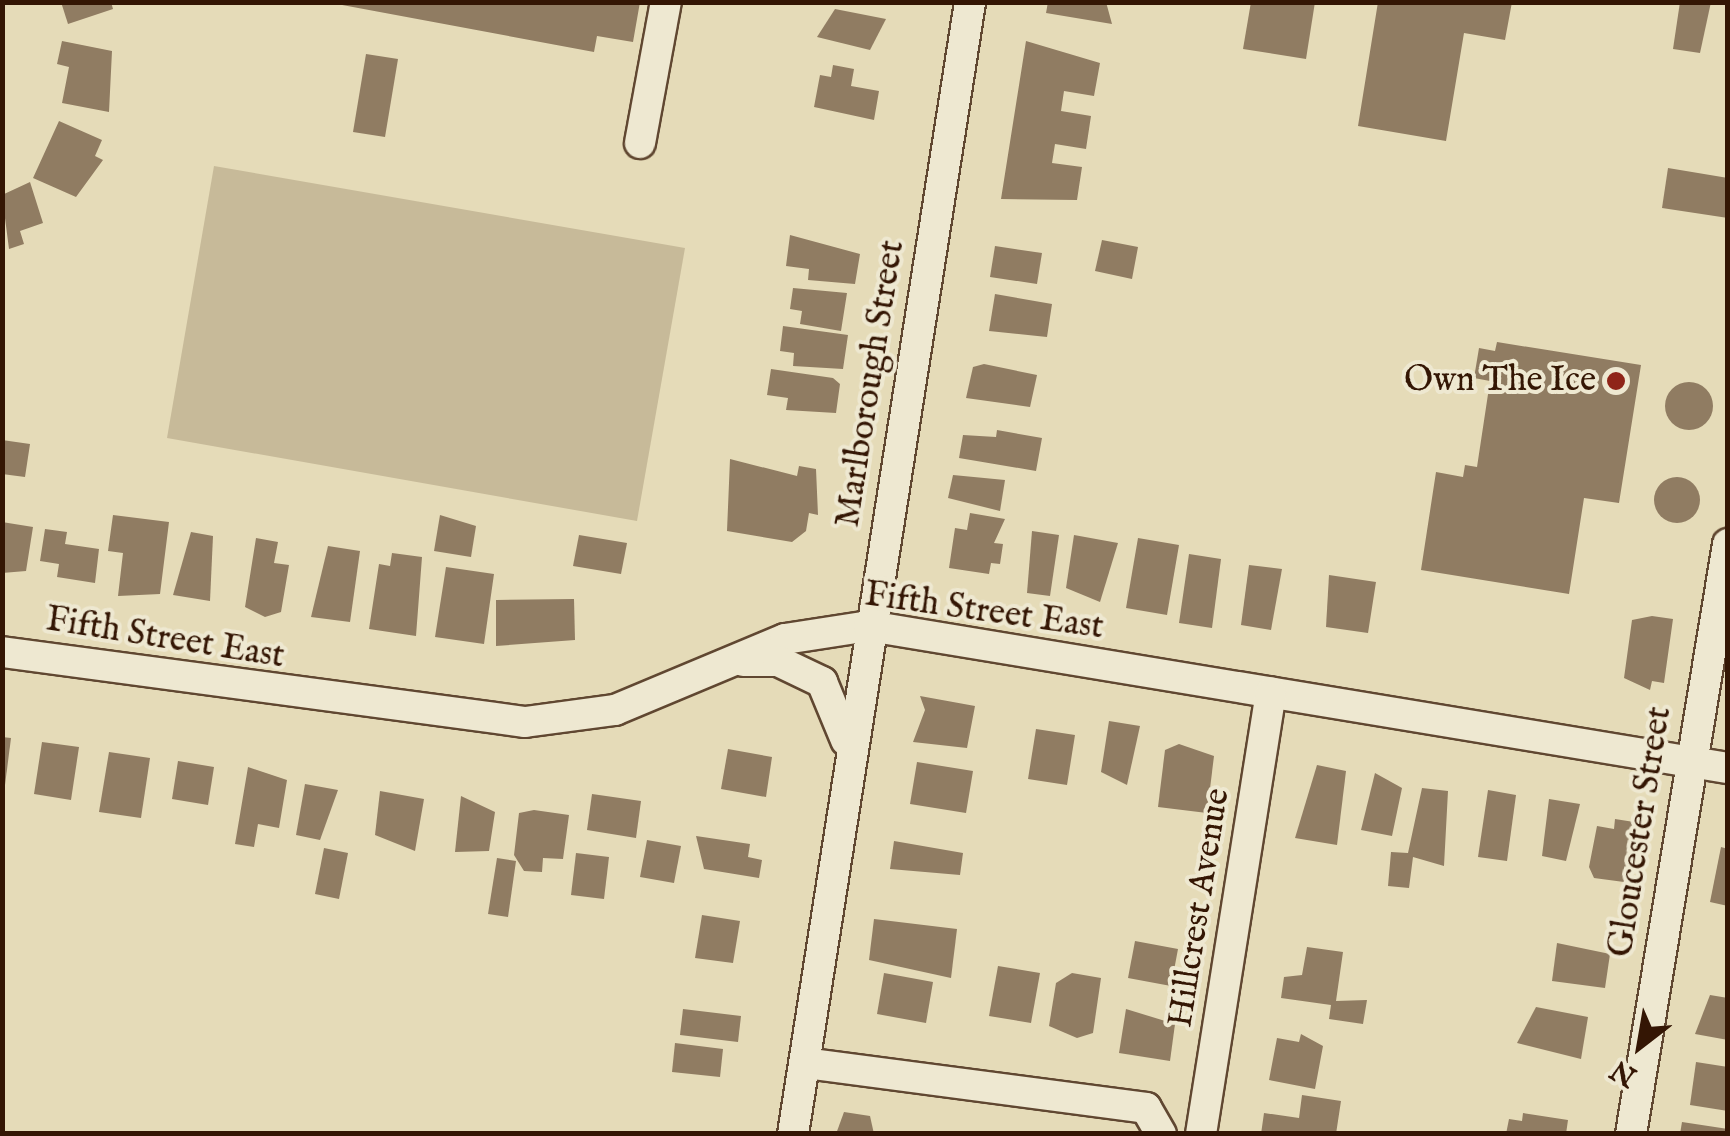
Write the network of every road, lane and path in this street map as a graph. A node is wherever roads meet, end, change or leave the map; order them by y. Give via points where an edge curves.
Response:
1 (666, 2) edge
2 (970, 2) edge
3 (640, 143) dead end
4 (1728, 544) edge
5 (869, 626) junction
6 (2, 652) edge
7 (739, 660) junction
8 (1271, 693) junction
9 (1691, 760) junction
10 (1728, 768) edge
11 (846, 783) junction
12 (805, 1063) junction
13 (793, 1134) edge
14 (1161, 1134) edge
15 (1201, 1134) edge
16 (1631, 1134) edge

1 - 3 street
2 - 5 street, Marlborough Street
4 - 9 street, Gloucester Street
5 - 7 street, Fifth Street East via 785,640
5 - 8 street, Fifth Street East
5 - 11 street, Marlborough Street
6 - 7 street, Fifth Street East via 524,722 615,710
7 - 11 street via 791,666 835,696
8 - 9 street, Fifth Street East
8 - 15 street, Hillcrest Avenue
9 - 10 street, Fifth Street East
9 - 16 street, Gloucester Street
11 - 12 street, Marlborough Street
12 - 13 street, Marlborough Street
12 - 14 street via 1146,1108

